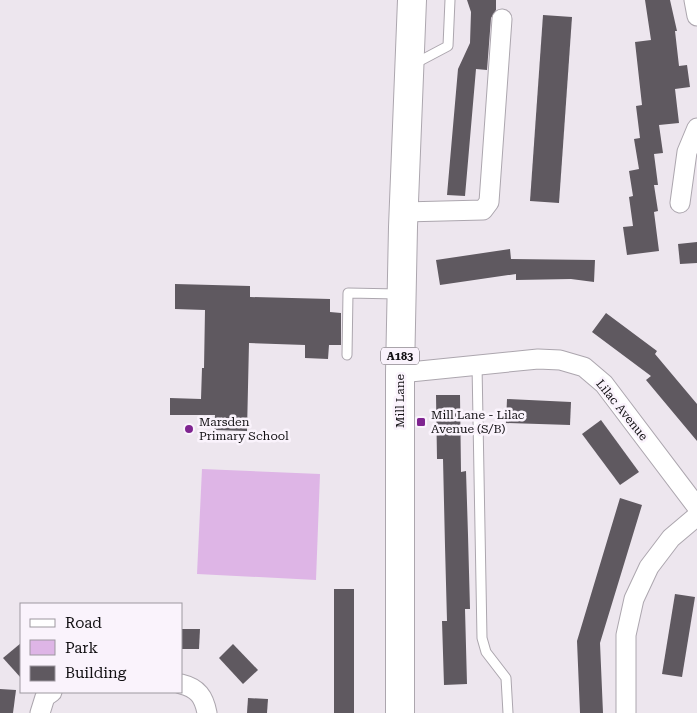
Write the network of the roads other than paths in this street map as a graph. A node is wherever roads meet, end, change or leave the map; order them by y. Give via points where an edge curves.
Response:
1 (412, 0) edge
2 (450, 0) edge
3 (694, 0) edge
4 (697, 16) edge
5 (502, 19) dead end
6 (410, 66) junction
7 (697, 128) edge
8 (680, 202) dead end
9 (404, 212) junction
10 (402, 294) junction
11 (347, 355) dead end
12 (477, 365) junction
13 (400, 373) junction
14 (697, 507) edge
15 (697, 516) edge
16 (182, 684) edge
17 (51, 693) edge
18 (40, 713) edge
19 (207, 713) edge
20 (400, 713) edge
21 (508, 713) edge
22 (626, 713) edge

1 - 6 main road, Mill Lane / A183
2 - 6 lane via 448,46
3 - 4 street
5 - 9 street via 487,206 483,210
6 - 9 main road, Mill Lane / A183
7 - 8 street via 687,152
9 - 10 main road, Mill Lane / A183
10 - 11 lane via 348,293
10 - 13 main road, Mill Lane / A183
12 - 13 street, Lilac Avenue
12 - 14 street, Lilac Avenue via 538,359 560,360 584,367 604,384
12 - 21 lane via 482,638 486,652 506,678
13 - 20 main road, Mill Lane / A183
15 - 22 street via 671,538 649,567 634,599 626,635
16 - 19 street via 191,686 204,698
17 - 18 street via 45,697

